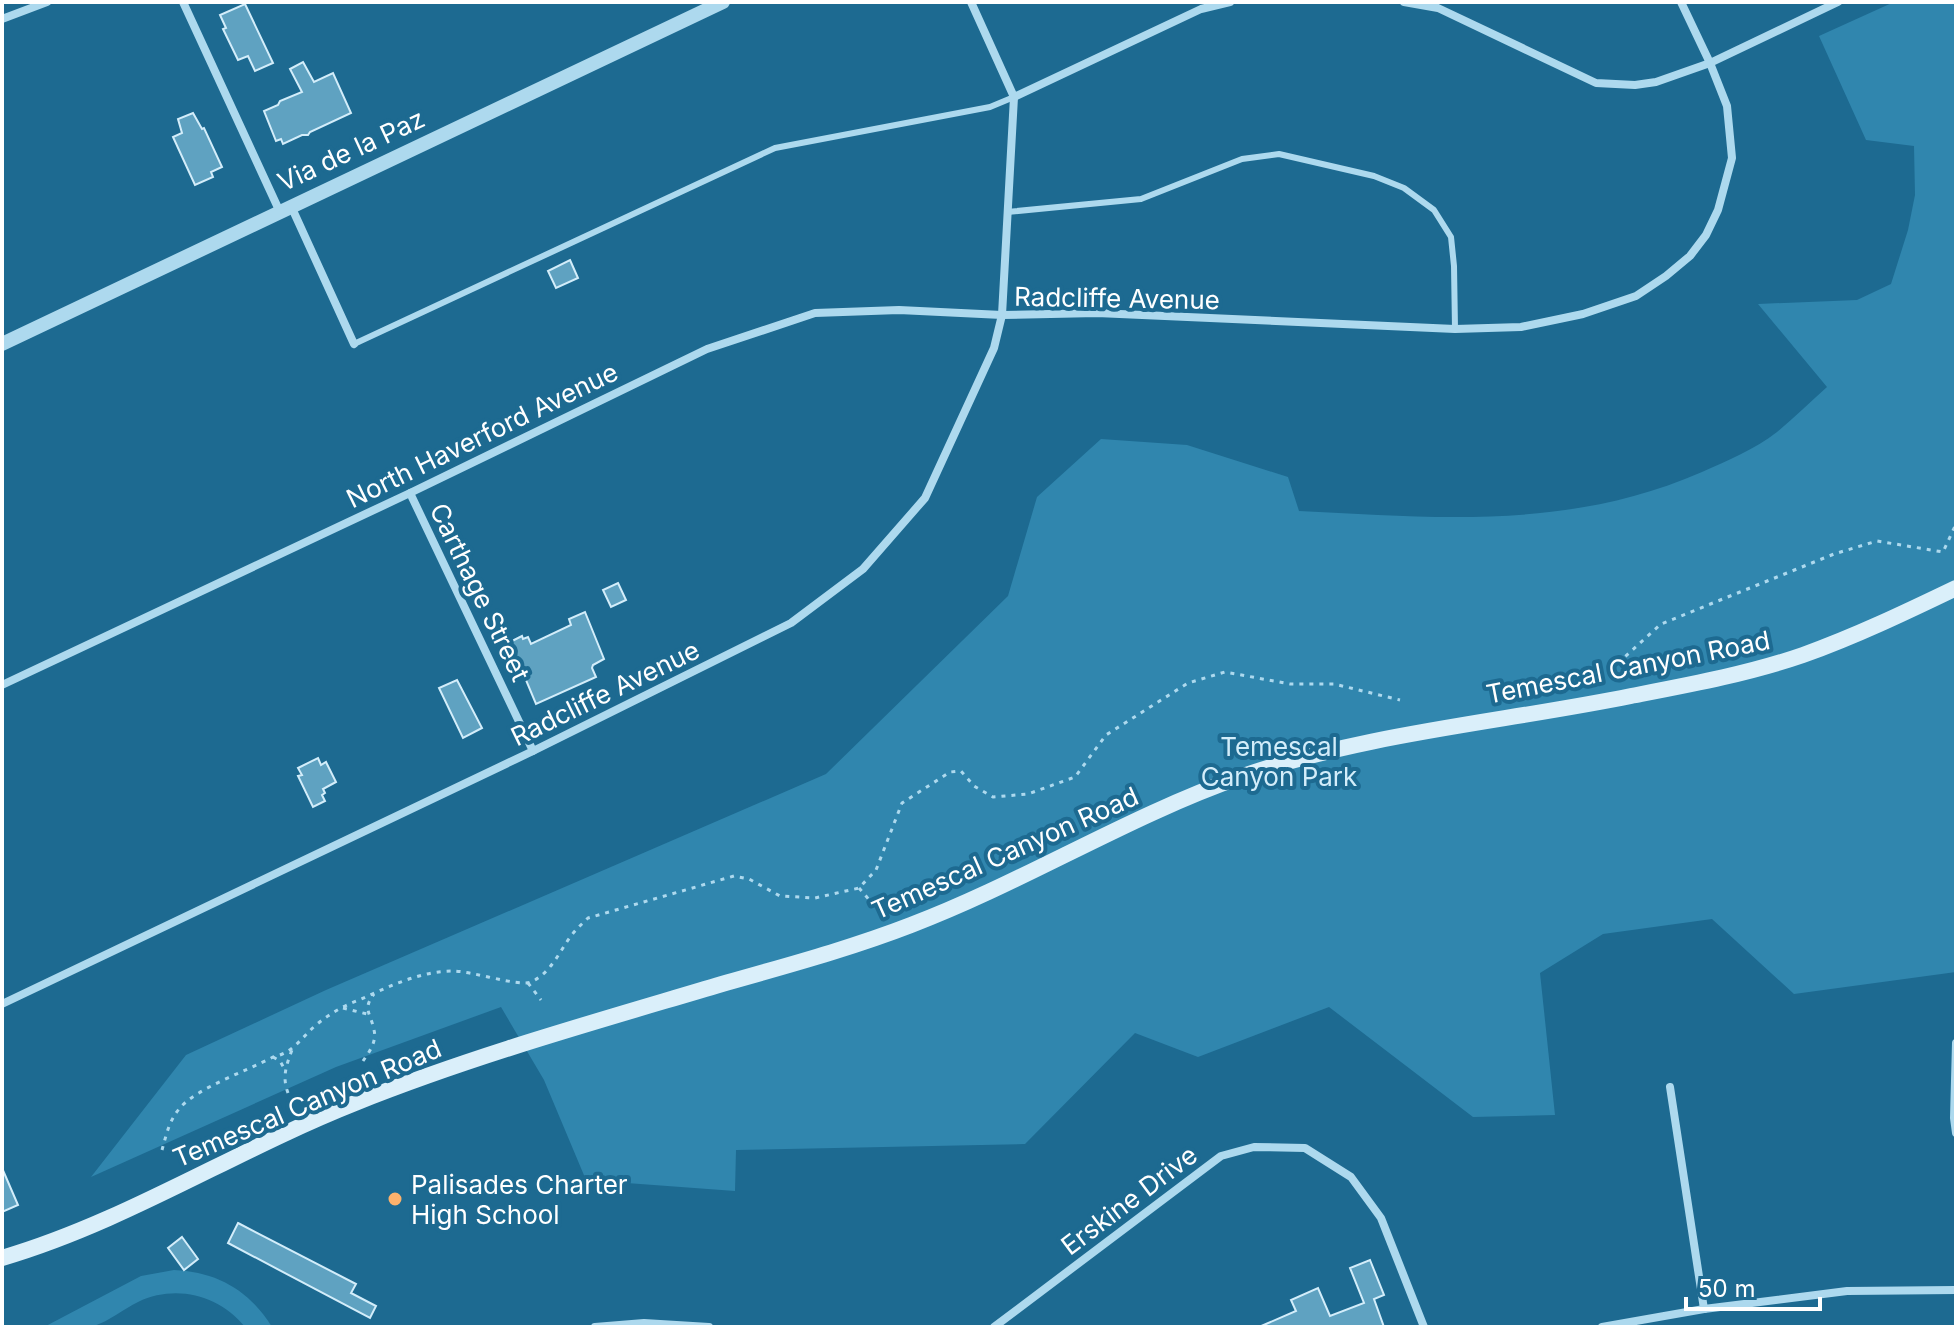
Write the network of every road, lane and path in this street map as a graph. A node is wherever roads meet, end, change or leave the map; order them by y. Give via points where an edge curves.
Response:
1 (47, 2) edge
2 (183, 2) edge
3 (723, 2) edge
4 (971, 2) edge
5 (1230, 2) edge
6 (1404, 2) edge
7 (1681, 2) edge
8 (1838, 2) edge
9 (1440, 5) edge
10 (2, 19) edge
11 (1710, 63) junction
12 (1014, 97) junction
13 (285, 208) junction
14 (1007, 212) junction
15 (1002, 315) junction
16 (1455, 329) junction
17 (2, 344) edge
18 (354, 344) joint
19 (410, 493) junction
20 (1956, 524) edge
21 (1956, 588) edge
22 (1618, 663) dead end
23 (2, 685) edge
24 (1400, 700) dead end
25 (533, 751) junction
26 (859, 888) junction
27 (871, 902) dead end
28 (528, 983) junction
29 (374, 994) junction
30 (541, 1000) dead end
31 (2, 1004) edge
32 (339, 1009) junction
33 (367, 1014) junction
34 (1956, 1043) edge
35 (292, 1050) junction
36 (273, 1057) junction
37 (363, 1061) dead end
38 (284, 1072) junction
39 (1670, 1087) dead end
40 (288, 1093) dead end
41 (1956, 1133) edge
42 (162, 1150) dead end
43 (2, 1258) edge
44 (1956, 1290) edge
45 (1704, 1309) junction
46 (595, 1327) edge
47 (709, 1327) edge
48 (994, 1327) edge
49 (1424, 1327) edge
50 (1602, 1327) edge

1 - 10 street
2 - 13 street
3 - 13 street, Via de la Paz
4 - 12 street
5 - 12 street via 1201,9
6 - 9 street
7 - 11 street, Radcliffe Avenue
8 - 11 street
9 - 11 street via 1596,83 1656,82
11 - 16 street, Radcliffe Avenue via 1727,106 1732,158 1718,210 1690,256 1636,296 1583,314 1521,327
12 - 14 street
12 - 18 lane via 990,107 775,148
13 - 17 street, Via de la Paz
13 - 18 street
14 - 15 street
14 - 16 lane via 1141,199 1242,159 1279,154 1374,176 1404,188 1434,210 1451,237
15 - 16 street, Radcliffe Avenue via 1097,313
15 - 19 street, North Haverford Avenue via 815,313 707,349
15 - 25 street, Radcliffe Avenue via 994,348 925,498 863,569 791,623
19 - 23 street, North Haverford Avenue
19 - 25 street, Carthage Street
20 - 22 path via 1943,552 1877,541 1834,554 1661,624
21 - 43 main road, Temescal Canyon Road via 1801,656 1726,676 1456,725 1246,775 1158,810 911,925 429,1074 347,1106 92,1224
24 - 26 path via 1334,684 1290,684 1225,672 1188,683 1106,735 1075,777 1028,794 993,797 961,771 950,772 902,803 876,870
25 - 31 street, Radcliffe Avenue
26 - 27 path
26 - 28 path via 815,898 780,896 734,876 588,918 544,974
28 - 29 path via 452,971 420,975
28 - 30 path
29 - 32 path
29 - 33 path
32 - 33 path
32 - 35 path
33 - 37 path via 375,1032
34 - 41 street
35 - 36 path
35 - 38 path
36 - 38 path
36 - 42 path via 192,1096 177,1111
38 - 40 path
39 - 45 street
44 - 45 street via 1847,1291
45 - 50 street
46 - 47 street
48 - 49 street, Erskine Drive via 1221,1156 1254,1147 1305,1148 1351,1177 1381,1218

